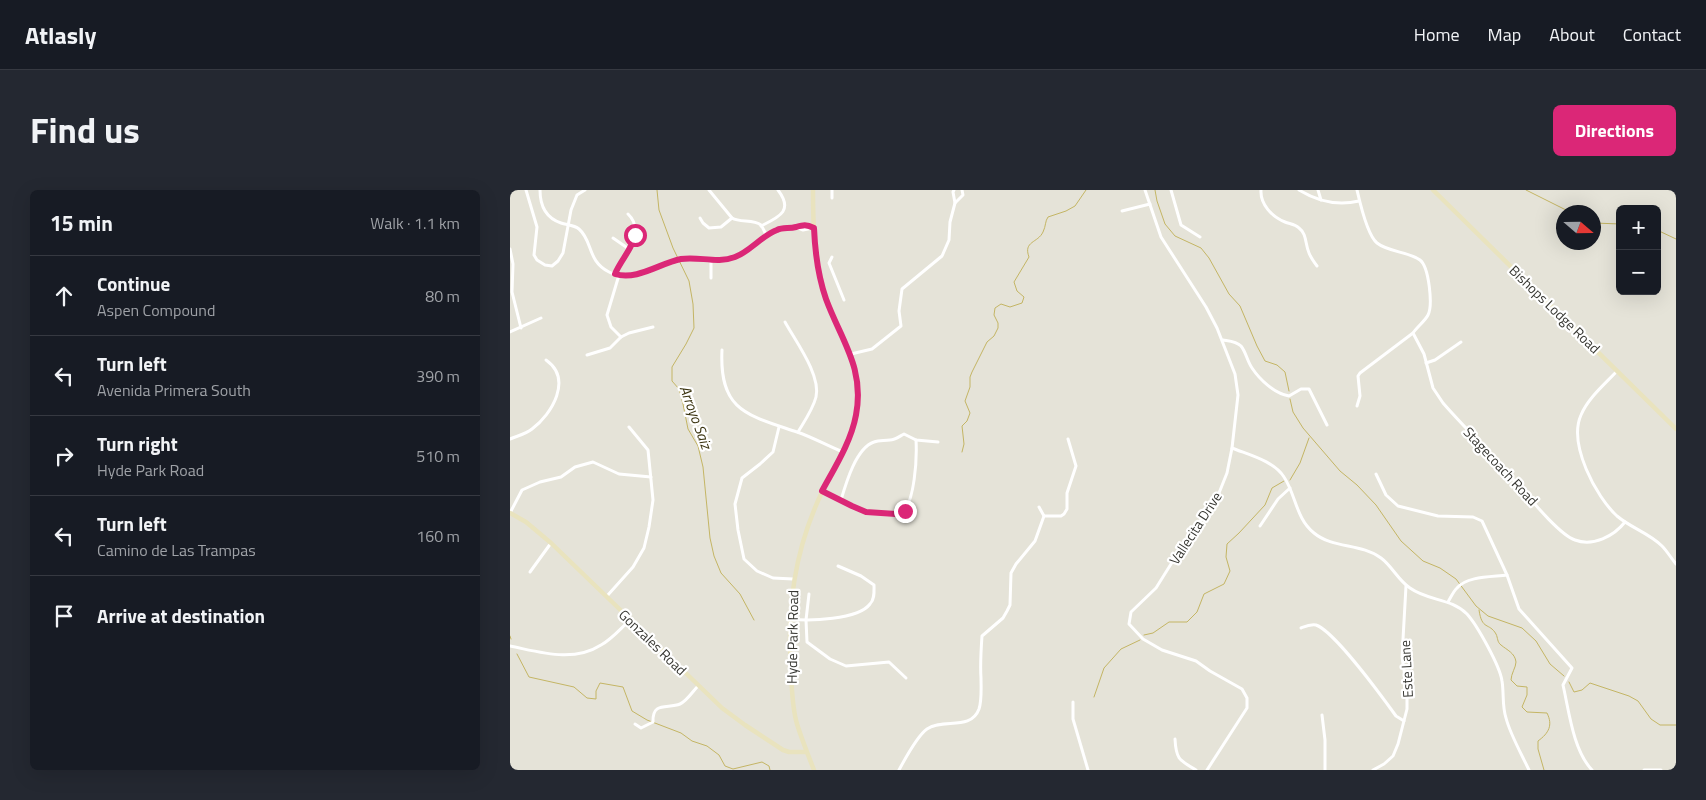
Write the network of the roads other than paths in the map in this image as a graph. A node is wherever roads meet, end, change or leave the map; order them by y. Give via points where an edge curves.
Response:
1 (526, 190) edge
2 (540, 190) edge
3 (710, 190) edge
4 (778, 190) edge
5 (813, 190) edge
6 (832, 190) edge
7 (954, 190) edge
8 (962, 190) edge
9 (1146, 190) edge
10 (1171, 190) edge
11 (1261, 190) edge
12 (1299, 190) edge
13 (1318, 190) edge
14 (1357, 190) edge
15 (1433, 190) edge
16 (584, 191) edge
17 (832, 198) dead end
18 (1321, 200) junction
19 (1360, 201) junction
20 (955, 203) junction
21 (1150, 204) junction
22 (1122, 211) dead end
23 (628, 214) dead end
24 (700, 218) dead end
25 (732, 218) junction
26 (568, 224) junction
27 (761, 226) junction
28 (814, 228) junction
29 (767, 236) junction
30 (1200, 237) dead end
31 (613, 238) dead end
32 (510, 249) edge
33 (629, 249) junction
34 (832, 257) dead end
35 (712, 260) junction
36 (829, 263) junction
37 (817, 264) junction
38 (1317, 266) dead end
39 (617, 275) junction
40 (710, 278) dead end
41 (844, 300) dead end
42 (541, 318) dead end
43 (785, 322) dead end
44 (653, 327) dead end
45 (521, 328) junction
46 (510, 332) edge
47 (1413, 333) junction
48 (621, 337) junction
49 (1222, 339) junction
50 (1461, 342) dead end
51 (722, 350) dead end
52 (851, 354) junction
53 (587, 356) dead end
54 (546, 360) dead end
55 (1426, 364) junction
56 (1617, 371) junction
57 (1357, 406) dead end
58 (1327, 425) dead end
59 (629, 427) dead end
60 (779, 427) junction
61 (1676, 429) edge
62 (798, 432) junction
63 (510, 439) edge
64 (1068, 439) dead end
65 (916, 440) junction
66 (938, 442) dead end
67 (1232, 448) junction
68 (843, 452) junction
69 (1376, 474) dead end
70 (650, 477) junction
71 (1290, 488) junction
72 (822, 491) junction
73 (841, 500) junction
74 (1039, 507) dead end
75 (510, 513) edge
76 (1044, 516) junction
77 (1625, 522) junction
78 (1260, 526) dead end
79 (551, 543) junction
80 (1676, 564) edge
81 (838, 566) dead end
82 (530, 572) dead end
83 (1507, 576) junction
84 (793, 579) junction
85 (1406, 586) junction
86 (809, 594) dead end
87 (607, 596) junction
88 (1448, 602) junction
89 (790, 619) junction
90 (630, 620) junction
91 (806, 620) junction
92 (1301, 628) dead end
93 (510, 646) edge
94 (906, 678) dead end
95 (698, 686) junction
96 (1073, 702) dead end
97 (1322, 715) dead end
98 (1404, 721) junction
99 (635, 724) dead end
100 (1175, 739) dead end
101 (806, 752) junction
102 (814, 770) edge
103 (899, 770) edge
104 (1088, 770) edge
105 (1196, 770) edge
106 (1207, 770) edge
107 (1325, 770) edge
108 (1373, 770) edge
109 (1529, 770) edge
110 (1592, 770) edge
111 (1644, 770) edge
112 (1661, 770) edge

1 - 26 street via 537,227 534,255 544,265 552,266 563,253
2 - 26 street via 541,202 548,214
3 - 25 street
4 - 27 street via 784,198 784,210
5 - 28 street, Hyde Park Road
6 - 17 street
7 - 20 street
8 - 20 street via 963,195
9 - 21 street, Vallecita Drive
10 - 30 street via 1181,224
11 - 38 street via 1262,201 1267,208 1278,219 1301,230
12 - 18 street
13 - 18 street
14 - 19 street
15 - 56 street, Bishops Lodge Road
16 - 26 street via 575,201
18 - 19 street via 1346,204
19 - 47 street via 1376,243 1420,260 1425,268 1430,303 1428,315
20 - 52 street via 950,240 942,256 902,289 900,326 872,349
21 - 22 street
21 - 49 street, Vallecita Drive via 1157,230 1206,306
23 - 33 street via 634,222 635,231
24 - 25 street via 709,228 721,226
25 - 27 street
26 - 39 street via 581,232 598,264
27 - 29 street
28 - 29 street via 804,224 779,229
28 - 37 street, Hyde Park Road
29 - 35 street via 736,256
31 - 33 street
32 - 45 street via 512,292
33 - 39 street
34 - 36 street
35 - 39 street via 682,259 633,275
35 - 40 street
36 - 37 street
36 - 41 street
37 - 52 street, Hyde Park Road via 829,307
39 - 48 street via 607,318
42 - 45 street
43 - 62 street via 818,386 816,400
44 - 48 street
45 - 46 street
47 - 55 street, Stagecoach Road
47 - 57 street via 1360,373
48 - 53 street via 610,348
49 - 58 street via 1241,346 1252,368 1280,394 1288,396 1301,389 1310,389
49 - 67 street, Vallecita Drive via 1237,384
50 - 55 street
51 - 60 street via 724,386 732,399 757,419
52 - 68 street, Hyde Park Road via 858,398 851,434
54 - 63 street via 555,369 559,380 554,402 530,430
55 - 77 street, Stagecoach Road via 1443,403 1565,535 1577,541 1591,542 1610,536
56 - 61 street, Bishops Lodge Road
56 - 77 street via 1584,408 1578,434 1593,484 1607,506
59 - 70 street via 648,450
60 - 62 street
60 - 84 street via 773,452 742,478 735,504 744,559 757,571 773,578
62 - 68 street
64 - 76 street via 1076,466 1067,493 1067,511 1061,516
65 - 66 street
65 - 73 street via 904,434 866,446 847,479
65 - 73 street via 917,459 910,502 903,513 866,512
67 - 71 street via 1271,465 1284,476
67 - 106 street, Vallecita Drive via 1227,473 1215,502 1191,532 1156,588 1131,612 1129,624 1144,639 1162,650 1198,662 1242,689 1246,696 1246,710
68 - 72 street, Hyde Park Road
69 - 83 street via 1386,495 1398,506 1434,515 1481,520
70 - 75 street via 619,474 592,462 575,467 561,478 522,490
70 - 87 street via 653,500 644,548 633,567
71 - 78 street via 1278,499
71 - 85 street via 1302,519 1313,533 1378,556
72 - 73 street
72 - 84 street, Hyde Park Road
74 - 76 street
75 - 79 street, Gonzales Road
76 - 103 street via 1035,540 1011,573 1008,611 982,636 979,711 967,721 942,723 927,729
77 - 80 street via 1662,545
79 - 82 street
79 - 87 street, Gonzales Road
81 - 91 street via 874,585 870,604 840,618
83 - 88 street via 1463,583
83 - 110 street via 1519,609 1572,668 1564,685 1574,734
84 - 89 street, Hyde Park Road
85 - 88 street via 1427,597
85 - 98 street, Este Lane via 1402,657 1408,700
86 - 91 street
87 - 90 street, Gonzales Road
88 - 109 street via 1470,617 1496,661 1502,678 1506,719
89 - 91 street
89 - 101 street, Hyde Park Road via 792,694 796,722
90 - 93 street via 601,646 573,655
90 - 95 street, Gonzales Road
91 - 94 street via 807,642 830,659 846,666 889,662
92 - 98 street via 1311,625 1324,630 1345,651 1396,716
95 - 99 street via 681,703 655,710 653,722 648,726 641,728
95 - 101 street, Gonzales Road via 733,717 783,750
96 - 104 street via 1073,719
97 - 107 street
98 - 108 street, Este Lane via 1393,756
100 - 105 street via 1179,760
101 - 102 street, Hyde Park Road
111 - 112 street

